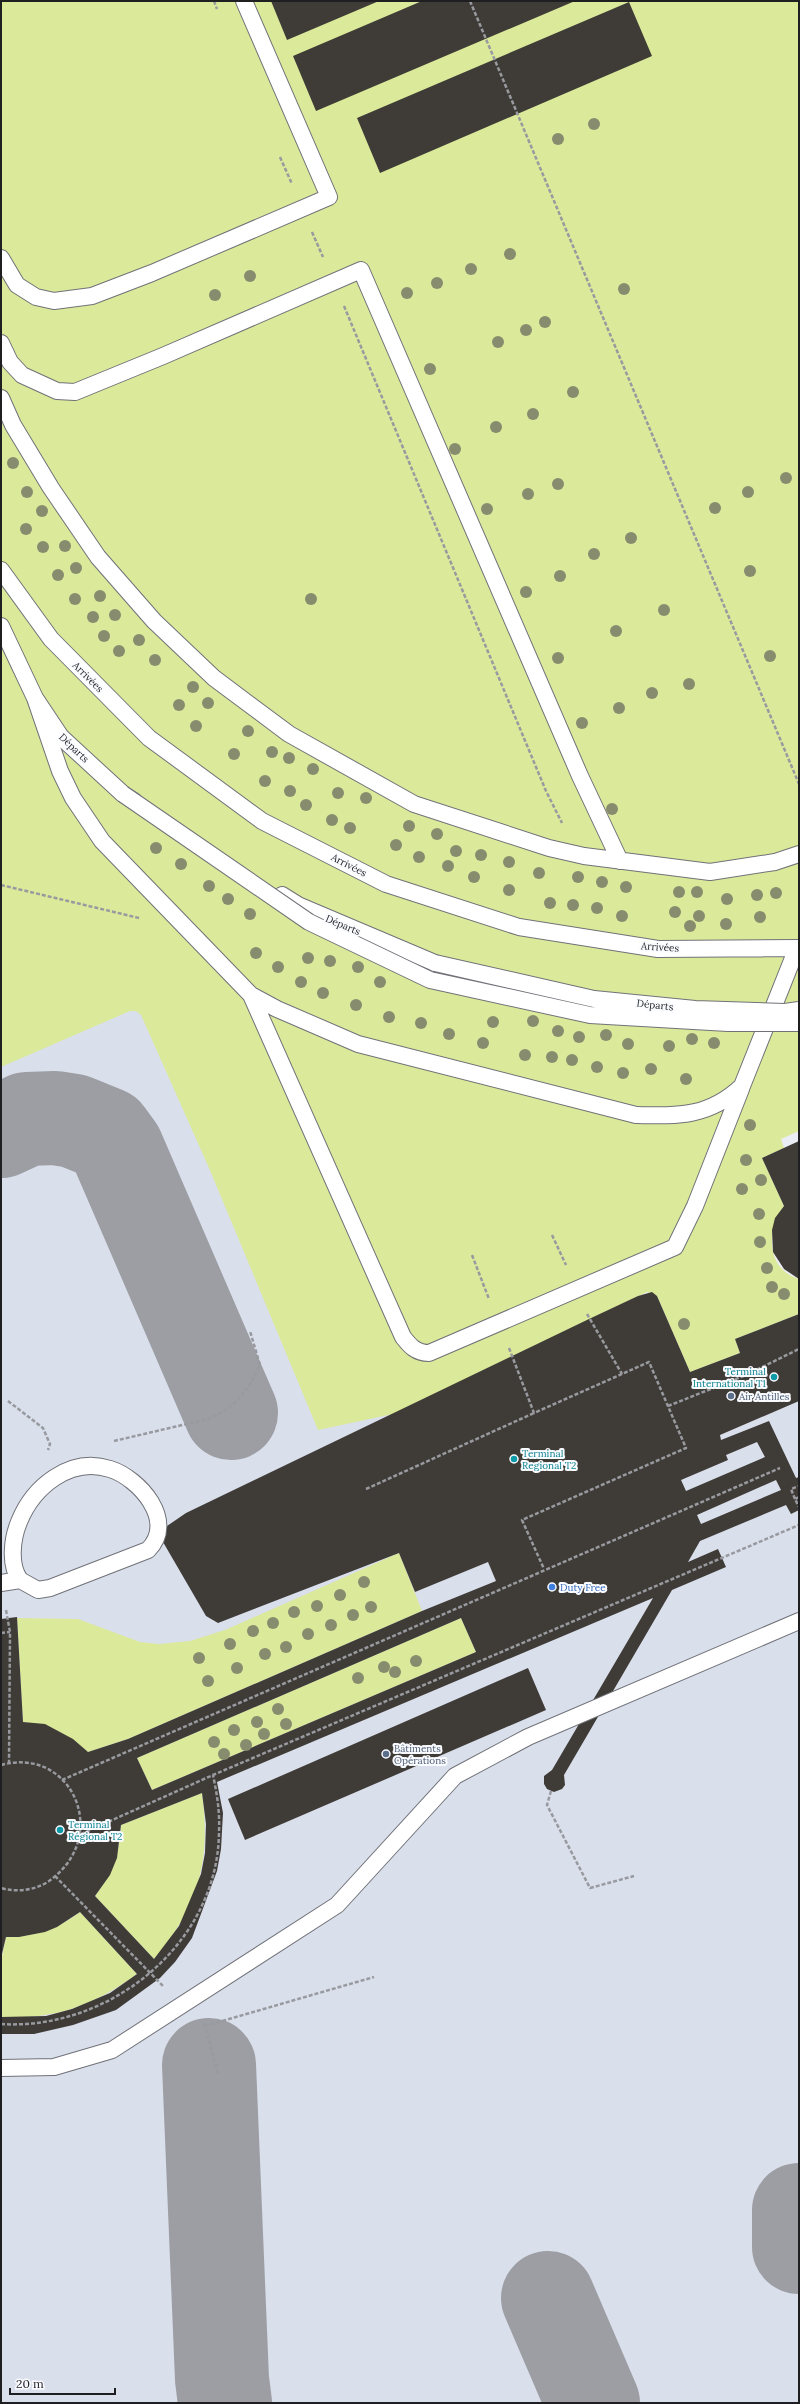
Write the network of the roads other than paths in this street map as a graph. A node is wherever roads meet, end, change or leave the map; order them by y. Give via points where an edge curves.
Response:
1 (244, 1) edge
2 (1, 258) edge
3 (1, 343) edge
4 (1, 398) edge
5 (1, 570) edge
6 (1, 626) edge
7 (35, 698) junction
8 (123, 794) junction
9 (799, 854) edge
10 (620, 861) junction
11 (798, 948) edge
12 (251, 995) junction
13 (799, 1010) edge
14 (799, 1023) edge
15 (742, 1086) junction
16 (20, 1580) junction
17 (1, 1583) edge
18 (799, 1621) edge
19 (1, 2068) edge

1 - 2 lane via 329,197 92,296 54,301 36,297 17,285
3 - 10 lane via 10,362 22,375 57,391 75,392 361,270 577,769
4 - 10 lane via 13,425 51,488 98,557 154,621 214,678 289,734 414,804 549,848
5 - 11 lane, Arrivées via 51,639 149,738 262,821 386,884 519,927 658,949
6 - 7 lane, Départs
7 - 8 lane, Départs via 61,738
7 - 12 lane via 60,771 82,812 102,841
8 - 13 lane, Départs, bridge via 298,905 435,963 594,999 695,1009
8 - 14 lane, bridge via 309,922 430,980 590,1015 728,1023
9 - 10 lane via 775,862 710,872
11 - 15 lane
12 - 15 lane via 358,1044 636,1115 675,1116 706,1110 728,1099
12 - 15 lane via 403,1337 411,1347 421,1353 429,1353 499,1324 676,1247 695,1206
16 - 16 lane via 38,1590 50,1588 148,1550 157,1536 158,1521 155,1509 131,1479 110,1469 95,1466 73,1469 51,1479 25,1506 16,1528 13,1565
16 - 17 lane
18 - 19 lane via 528,1737 455,1776 337,1905 112,2050 54,2067

